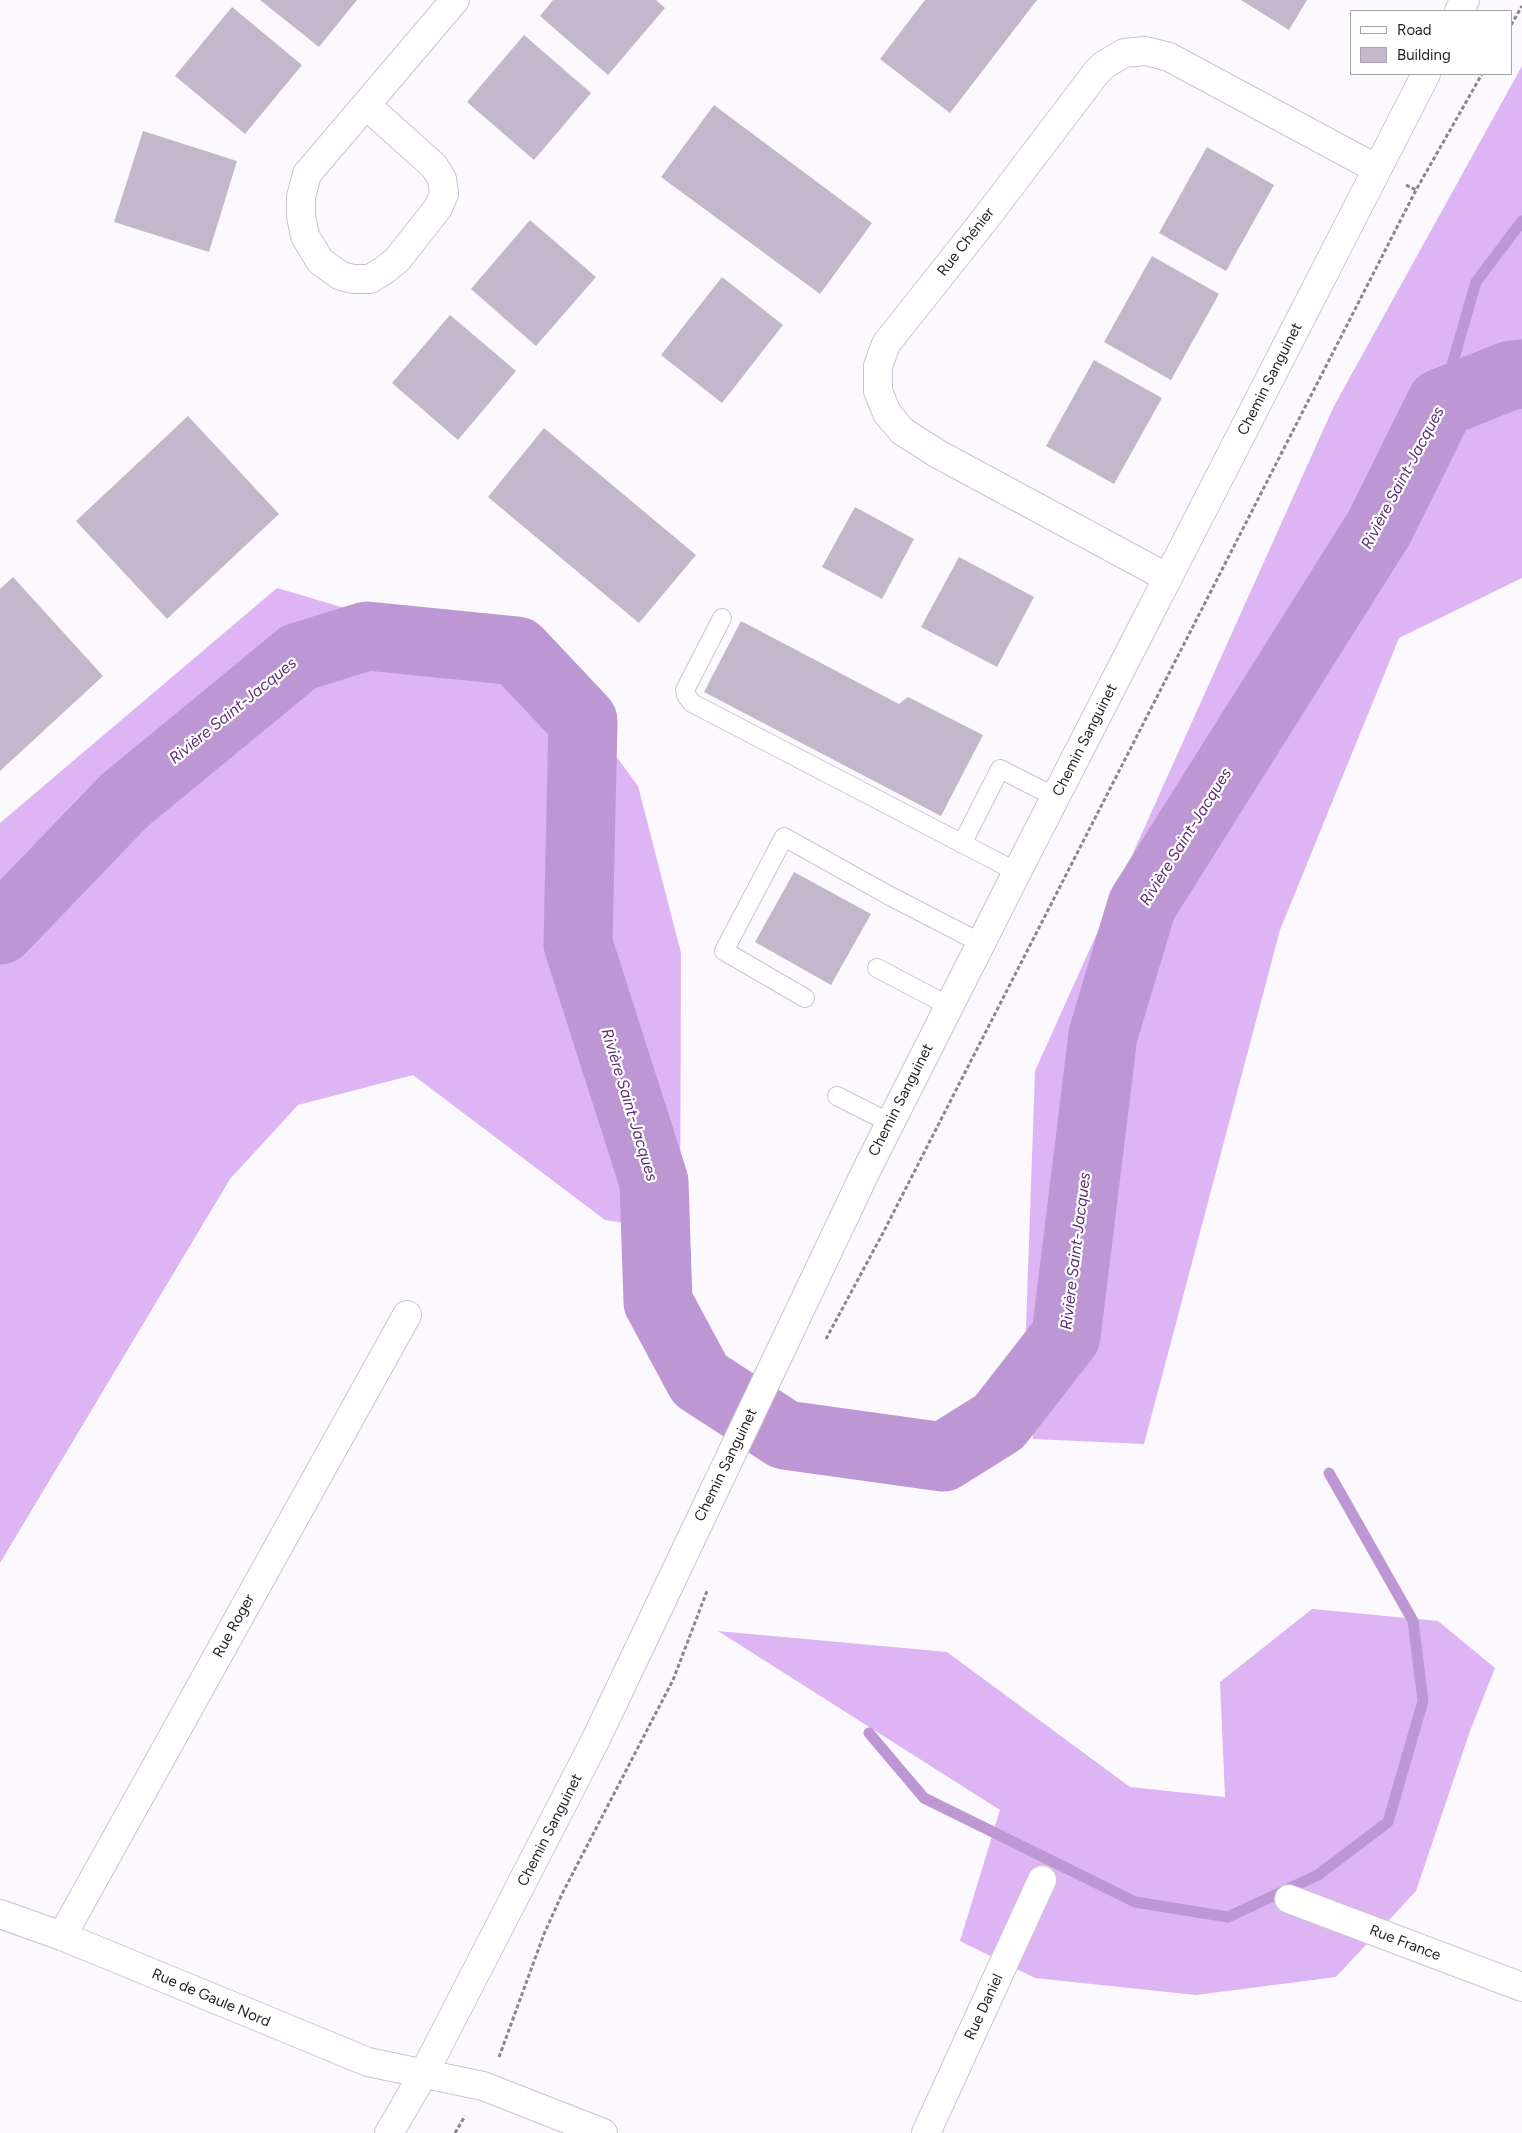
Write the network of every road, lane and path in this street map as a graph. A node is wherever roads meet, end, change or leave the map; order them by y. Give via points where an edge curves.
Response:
1 (455, 0) edge
2 (1522, 6) edge
3 (1512, 23) edge
4 (1425, 75) edge
5 (1481, 75) edge
6 (367, 106) junction
7 (1377, 169) junction
8 (1168, 578) junction
9 (722, 618) dead end
10 (1056, 797) junction
11 (962, 844) junction
12 (1017, 872) junction
13 (981, 943) junction
14 (877, 968) dead end
15 (805, 998) dead end
16 (949, 1006) junction
17 (837, 1096) dead end
18 (890, 1123) junction
19 (407, 1315) dead end
20 (826, 1340) dead end
21 (707, 1590) dead end
22 (1042, 1880) dead end
23 (1288, 1899) dead end
24 (0, 1914) edge
25 (62, 1936) junction
26 (1522, 1988) edge
27 (497, 2061) dead end
28 (424, 2073) junction
29 (467, 2114) dead end
30 (389, 2133) edge
31 (455, 2133) edge
32 (604, 2133) edge
33 (926, 2133) edge

1 - 6 street
2 - 3 path
4 - 7 street, Chemin Sanguinet
5 - 20 path via 1416,190
6 - 6 street via 307,174 301,197 305,236 320,261 340,276 353,279 370,279 397,260 438,208 444,194 442,179 434,166
7 - 8 street, Chemin Sanguinet
7 - 8 street, Rue Chénier via 1169,57 1146,51 1124,53 1096,73 886,344 878,366 878,391 887,413 902,431 938,454
8 - 10 street, Chemin Sanguinet
9 - 11 lane via 688,682 685,690 688,700
10 - 11 lane via 1000,768
10 - 12 street, Chemin Sanguinet
11 - 12 lane
12 - 13 street, Chemin Sanguinet
13 - 15 lane via 784,837 724,951
13 - 16 street, Chemin Sanguinet
14 - 16 lane
16 - 18 street, Chemin Sanguinet
17 - 18 lane
18 - 28 street, Chemin Sanguinet via 649,1631
19 - 25 street, Rue Roger
21 - 27 path via 673,1680 544,1934
22 - 33 street, Rue Daniel
23 - 26 street, Rue France
24 - 25 street, Rue de Gaule Nord
25 - 28 street, Rue de Gaule Nord via 342,2053 368,2062
28 - 30 street, Chemin Sanguinet
28 - 32 street, Rue de Gaule Nord via 483,2086
29 - 31 path

